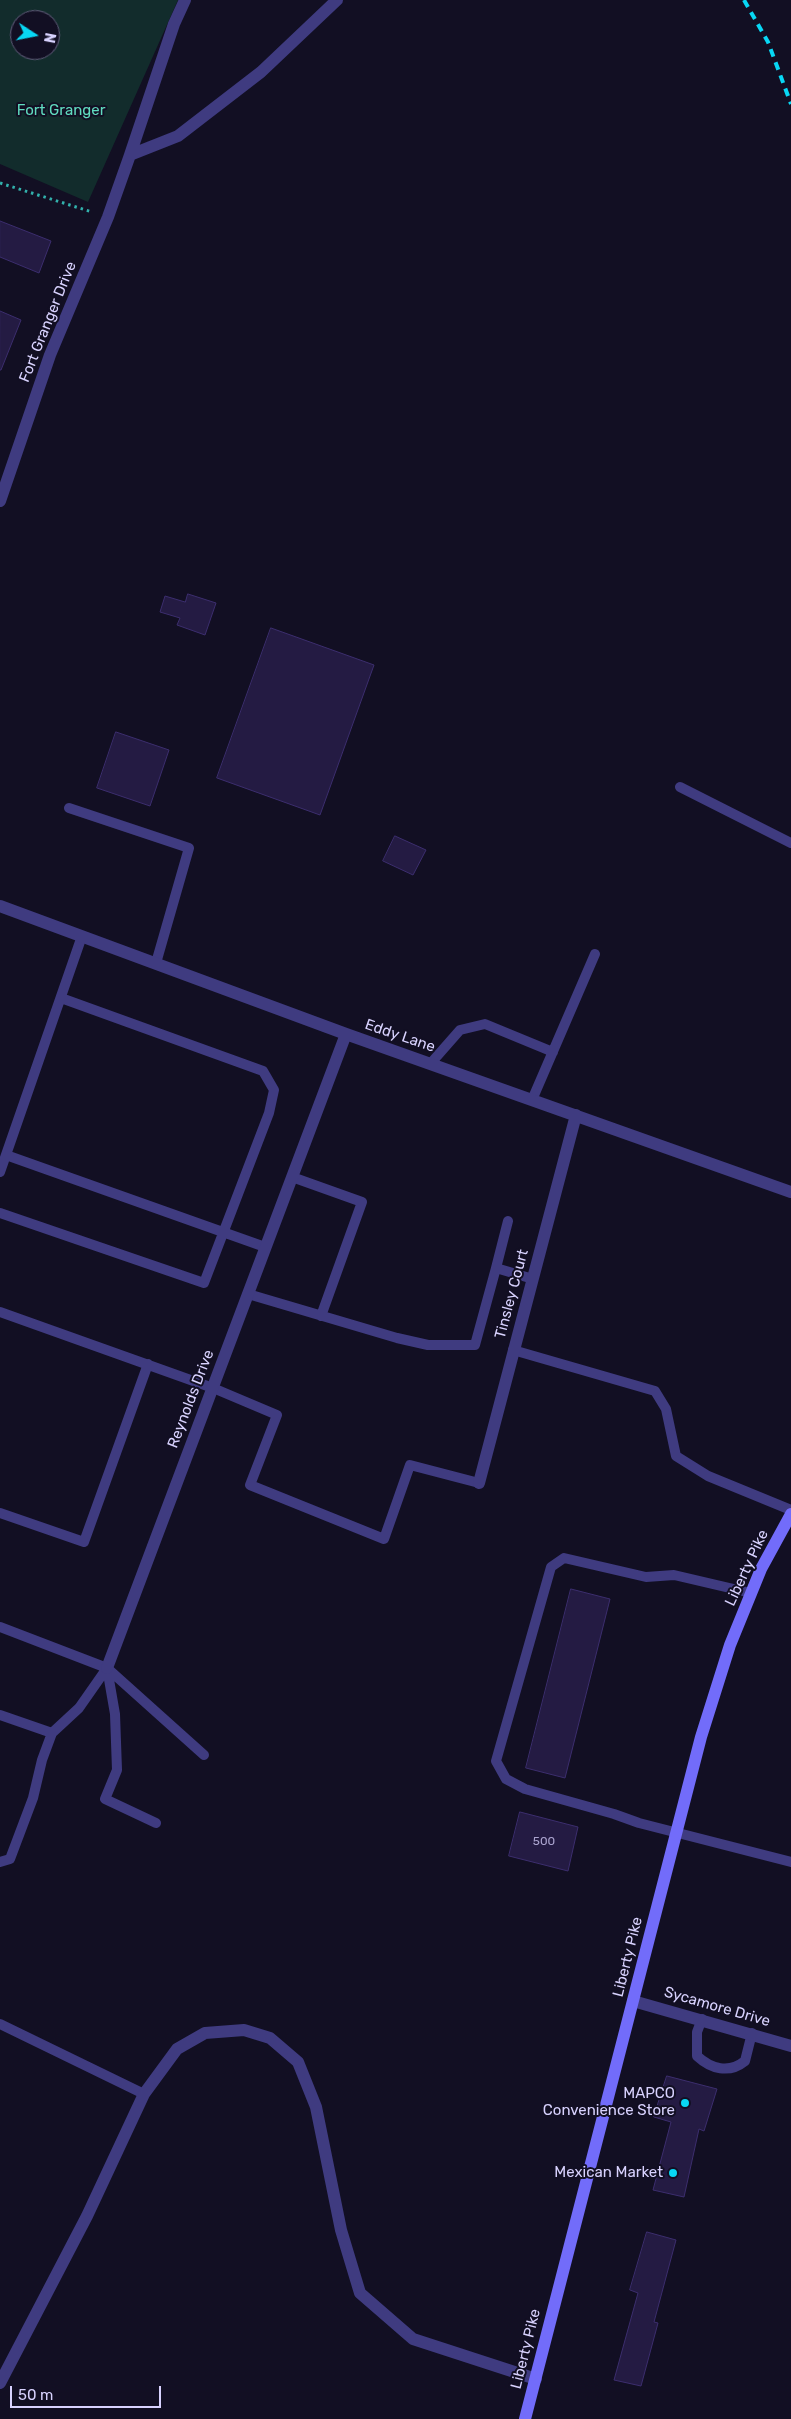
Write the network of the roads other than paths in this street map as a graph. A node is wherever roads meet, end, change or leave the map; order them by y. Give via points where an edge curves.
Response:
1 (185, 0) edge
2 (337, 0) edge
3 (130, 155) junction
4 (0, 502) edge
5 (680, 787) dead end
6 (69, 808) dead end
7 (791, 843) edge
8 (0, 906) edge
9 (82, 936) junction
10 (595, 954) dead end
11 (156, 963) junction
12 (60, 998) junction
13 (346, 1034) junction
14 (553, 1052) junction
15 (430, 1063) junction
16 (532, 1100) junction
17 (576, 1115) junction
18 (6, 1155) junction
19 (0, 1172) edge
20 (292, 1177) junction
21 (791, 1192) edge
22 (0, 1213) edge
23 (508, 1221) dead end
24 (224, 1232) junction
25 (265, 1247) junction
26 (496, 1268) junction
27 (532, 1280) junction
28 (248, 1294) junction
29 (0, 1312) edge
30 (321, 1316) junction
31 (513, 1350) junction
32 (148, 1364) junction
33 (212, 1388) junction
34 (479, 1483) joint
35 (0, 1512) edge
36 (791, 1512) edge
37 (751, 1594) junction
38 (0, 1627) edge
39 (106, 1668) junction
40 (0, 1715) edge
41 (52, 1733) junction
42 (204, 1755) dead end
43 (156, 1823) dead end
44 (676, 1832) junction
45 (0, 1862) edge
46 (791, 1862) edge
47 (633, 2001) junction
48 (702, 2020) junction
49 (0, 2024) edge
50 (752, 2033) junction
51 (791, 2046) edge
52 (144, 2094) junction
53 (536, 2379) junction
54 (0, 2383) edge
55 (525, 2419) edge

1 - 3 street, Fort Granger Drive
2 - 3 street via 261,72 178,136
3 - 4 street, Fort Granger Drive via 108,217 50,355
5 - 7 lane
6 - 11 lane via 189,848
8 - 9 street, Eddy Lane
9 - 11 street, Eddy Lane
9 - 12 lane
10 - 14 lane
11 - 13 street, Eddy Lane
12 - 18 lane
12 - 24 lane via 262,1071 274,1090 269,1113
13 - 15 street, Eddy Lane
13 - 20 street, Reynolds Drive
14 - 15 lane via 485,1024 460,1030
14 - 16 lane
15 - 16 street, Eddy Lane
16 - 17 street, Eddy Lane
17 - 21 street, Eddy Lane
17 - 27 street, Tinsley Court
18 - 19 lane
18 - 24 lane
20 - 25 street, Reynolds Drive
20 - 30 lane via 362,1202
22 - 24 lane via 204,1284
23 - 26 lane
24 - 25 lane
25 - 28 street, Reynolds Drive
26 - 27 lane
26 - 30 lane via 474,1344 428,1345
27 - 31 street, Tinsley Court
28 - 30 lane
28 - 33 street, Reynolds Drive
29 - 32 lane
31 - 34 street, Tinsley Court
31 - 36 lane via 655,1391 666,1409 676,1456 708,1476
32 - 33 lane
32 - 35 lane via 84,1542
33 - 34 lane via 278,1415 250,1485 384,1539 410,1465
33 - 39 street, Reynolds Drive
36 - 37 street, Liberty Pike
37 - 44 street, Liberty Pike via 706,1718
37 - 44 lane via 674,1575 646,1577 564,1558 551,1567 496,1761 506,1779 525,1789
38 - 39 lane
39 - 41 lane via 79,1708
39 - 42 lane
39 - 43 lane via 115,1714 117,1770 105,1799
40 - 41 lane
41 - 45 lane via 33,1798 10,1859
44 - 46 lane
44 - 47 street, Liberty Pike
47 - 48 street, Sycamore Drive
47 - 53 street, Liberty Pike
48 - 50 street, Sycamore Drive
48 - 50 lane via 697,2032 697,2056 718,2068 729,2070 744,2061
49 - 52 lane
50 - 51 street, Sycamore Drive
52 - 53 street via 178,2049 205,2033 244,2030 270,2038 298,2062 316,2107 341,2230 360,2293 413,2339
52 - 54 street via 87,2216
53 - 55 street, Liberty Pike

